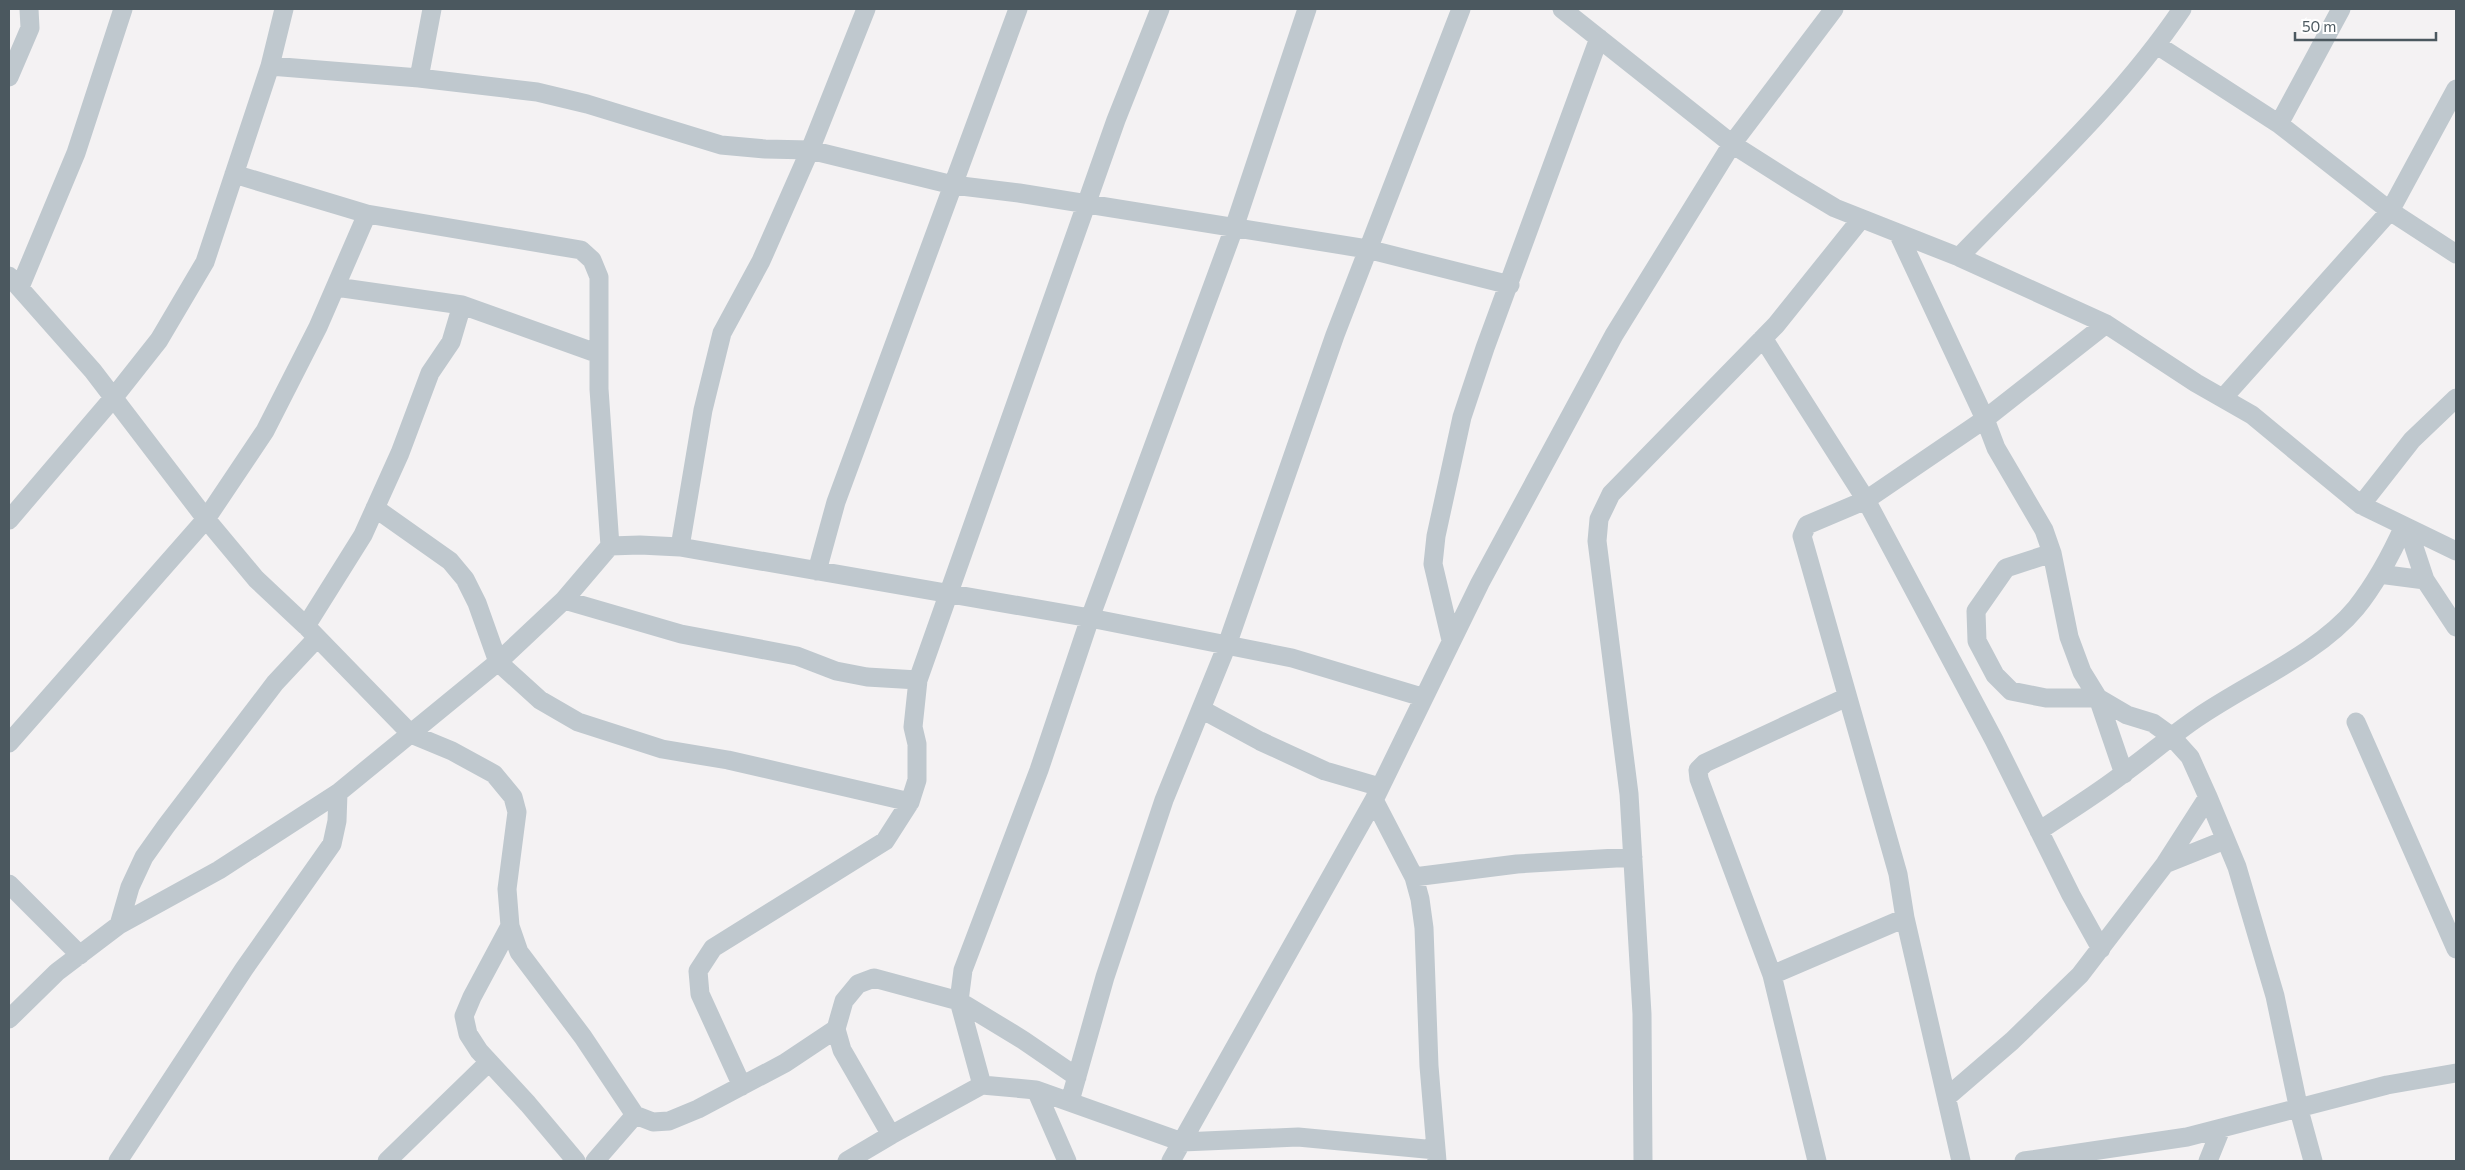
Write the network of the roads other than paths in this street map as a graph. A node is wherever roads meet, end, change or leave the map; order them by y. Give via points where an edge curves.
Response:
1 (29, 9) edge
2 (123, 9) edge
3 (284, 9) edge
4 (432, 9) edge
5 (866, 9) edge
6 (1018, 9) edge
7 (1160, 9) edge
8 (1307, 9) edge
9 (1461, 9) edge
10 (1562, 9) edge
11 (1834, 9) edge
12 (2182, 9) edge
13 (2340, 9) edge
14 (1599, 38) junction
15 (2157, 45) junction
16 (270, 66) junction
17 (9, 77) edge
18 (419, 78) junction
19 (2456, 89) edge
20 (2279, 124) junction
21 (1732, 144) junction
22 (810, 150) junction
23 (234, 174) junction
24 (953, 185) junction
25 (1086, 204) junction
26 (2390, 211) junction
27 (367, 214) junction
28 (1861, 219) junction
29 (1234, 228) junction
30 (1898, 233) junction
31 (1368, 249) junction
32 (2456, 254) edge
33 (1958, 257) junction
34 (14, 281) edge
35 (1510, 285) junction
36 (336, 287) junction
37 (462, 305) junction
38 (2106, 324) junction
39 (1763, 338) junction
40 (599, 354) junction
41 (114, 397) junction
42 (2223, 398) junction
43 (2456, 398) edge
44 (1985, 419) junction
45 (1866, 500) junction
46 (2361, 504) junction
47 (375, 508) junction
48 (206, 519) junction
49 (9, 520) edge
50 (2406, 527) junction
51 (610, 546) junction
52 (680, 547) junction
53 (2456, 551) edge
54 (2052, 553) junction
55 (817, 571) junction
56 (2379, 574) junction
57 (2425, 580) junction
58 (949, 594) junction
59 (564, 600) junction
60 (1090, 618) junction
61 (2456, 627) edge
62 (312, 632) junction
63 (1451, 640) junction
64 (1227, 645) junction
65 (498, 662) junction
66 (918, 680) junction
67 (1422, 697) junction
68 (1847, 697) junction
69 (2098, 698) junction
70 (1201, 709) junction
71 (2356, 722) dead end
72 (411, 734) junction
73 (2171, 736) junction
74 (9, 743) edge
75 (2124, 774) junction
76 (338, 793) junction
77 (1377, 794) junction
78 (2208, 797) junction
79 (910, 802) junction
80 (2039, 831) junction
81 (2225, 840) junction
82 (1633, 857) junction
83 (2165, 864) junction
84 (1414, 878) junction
85 (9, 884) edge
86 (1905, 918) junction
87 (119, 925) junction
88 (510, 926) junction
89 (2101, 949) junction
90 (2456, 949) edge
91 (80, 955) junction
92 (1772, 975) junction
93 (959, 1001) junction
94 (9, 1019) edge
95 (836, 1029) junction
96 (489, 1062) junction
97 (2456, 1073) edge
98 (1076, 1078) junction
99 (982, 1085) junction
100 (742, 1086) junction
101 (1036, 1090) junction
102 (1947, 1097) junction
103 (1070, 1101) junction
104 (2299, 1110) junction
105 (634, 1115) junction
106 (2221, 1129) junction
107 (891, 1135) junction
108 (1182, 1142) junction
109 (2119, 1155) edge
110 (1436, 1156) edge
111 (118, 1161) edge
112 (387, 1161) edge
113 (576, 1161) edge
114 (596, 1161) edge
115 (847, 1161) edge
116 (1067, 1161) edge
117 (1171, 1161) edge
118 (1643, 1161) edge
119 (1817, 1161) edge
120 (1961, 1161) edge
121 (2024, 1161) edge
122 (2208, 1161) edge
123 (2313, 1161) edge

1 - 17 street via 30,28
2 - 34 street via 76,152
3 - 16 street
4 - 18 street
5 - 22 street
6 - 24 street
7 - 25 street
8 - 29 street
9 - 31 street
10 - 14 street
11 - 21 street
12 - 15 street
13 - 20 street
14 - 21 street
14 - 35 street
15 - 20 street
15 - 33 street via 2091,120
16 - 18 street
16 - 23 street
18 - 22 street via 538,92 721,145 765,150
19 - 26 street
20 - 26 street
21 - 28 street via 1835,208
21 - 63 street via 1614,335
22 - 24 street
22 - 52 street via 761,262 722,333 703,410
23 - 27 street
23 - 41 street via 205,262 159,340
24 - 25 street
24 - 55 street via 836,502
25 - 29 street
25 - 58 street
26 - 32 street
26 - 42 street
27 - 36 street
27 - 40 street via 581,250 592,260 599,277
28 - 30 street
28 - 39 street
29 - 31 street
29 - 60 street
30 - 33 street
30 - 44 street
31 - 35 street
31 - 64 street
33 - 38 street
34 - 41 street
35 - 63 street via 1462,417 1436,536 1434,564
36 - 37 street
36 - 48 street via 265,431
37 - 40 street
37 - 47 street via 451,342 430,372 400,453
38 - 42 street
38 - 44 street
39 - 45 street
39 - 82 street via 1610,494 1599,519 1597,541 1629,794
40 - 51 street
41 - 48 street
41 - 49 street
42 - 46 street via 2252,415
43 - 46 street via 2412,440
44 - 45 street
44 - 54 street via 1996,448 2044,530
45 - 68 street via 1807,525 1802,536
45 - 80 street
46 - 50 street
47 - 62 street
47 - 65 street via 435,548 466,579
48 - 62 street via 256,579
48 - 74 street
50 - 53 street
50 - 56 street
50 - 57 street
51 - 52 street
51 - 59 street
52 - 55 street
54 - 69 street via 2069,637 2082,672
54 - 69 street via 2006,568 1976,611 1977,641 1995,675 2011,691 2046,698
55 - 58 street
56 - 57 street
56 - 73 street via 2355,609 2305,651
57 - 61 street
58 - 60 street
58 - 66 street
59 - 65 street
59 - 66 street via 681,634 797,656 836,671 867,677
60 - 64 street
60 - 93 street via 1039,770 963,970
62 - 72 street
62 - 87 street via 144,857 130,887
63 - 67 street
64 - 67 street via 1292,658
64 - 70 street
65 - 72 street
65 - 79 street via 540,700 578,722 662,749 728,760
66 - 79 street via 913,727 917,744 917,780
67 - 77 street
68 - 86 street via 1898,874
68 - 92 street via 1705,763 1698,770
69 - 73 street via 2127,715 2153,723
69 - 75 street
70 - 77 street via 1260,741
70 - 98 street via 1164,800
71 - 90 street
72 - 76 street
72 - 88 street via 494,774 512,797 517,812 507,888
73 - 75 street
73 - 78 street via 2190,757
75 - 80 street
76 - 87 street via 219,870
76 - 111 street via 332,844 244,969
77 - 84 street
77 - 108 street
78 - 81 street
78 - 83 street
79 - 100 street via 885,841 713,948 698,971 700,994
80 - 89 street
81 - 83 street
81 - 104 street via 2237,867 2275,996
82 - 84 street via 1517,864
82 - 118 street via 1642,1014
83 - 89 street
84 - 110 street via 1424,928
85 - 91 street
86 - 92 street
86 - 102 street
87 - 91 street
88 - 96 street via 464,1016 468,1034
88 - 105 street via 519,952 583,1037
89 - 102 street via 2080,975
91 - 94 street
92 - 119 street
93 - 95 street via 874,978 858,984 844,1001
93 - 98 street via 1023,1040
93 - 99 street
95 - 100 street
95 - 107 street via 842,1050
96 - 112 street
96 - 113 street
97 - 104 street via 2387,1085
98 - 103 street
99 - 101 street
99 - 107 street
100 - 105 street via 668,1121 653,1122
101 - 103 street
101 - 116 street
102 - 120 street
103 - 108 street
104 - 106 street
104 - 123 street
105 - 114 street
106 - 109 street
106 - 122 street
107 - 115 street
108 - 110 street via 1298,1137
108 - 117 street
109 - 121 street

